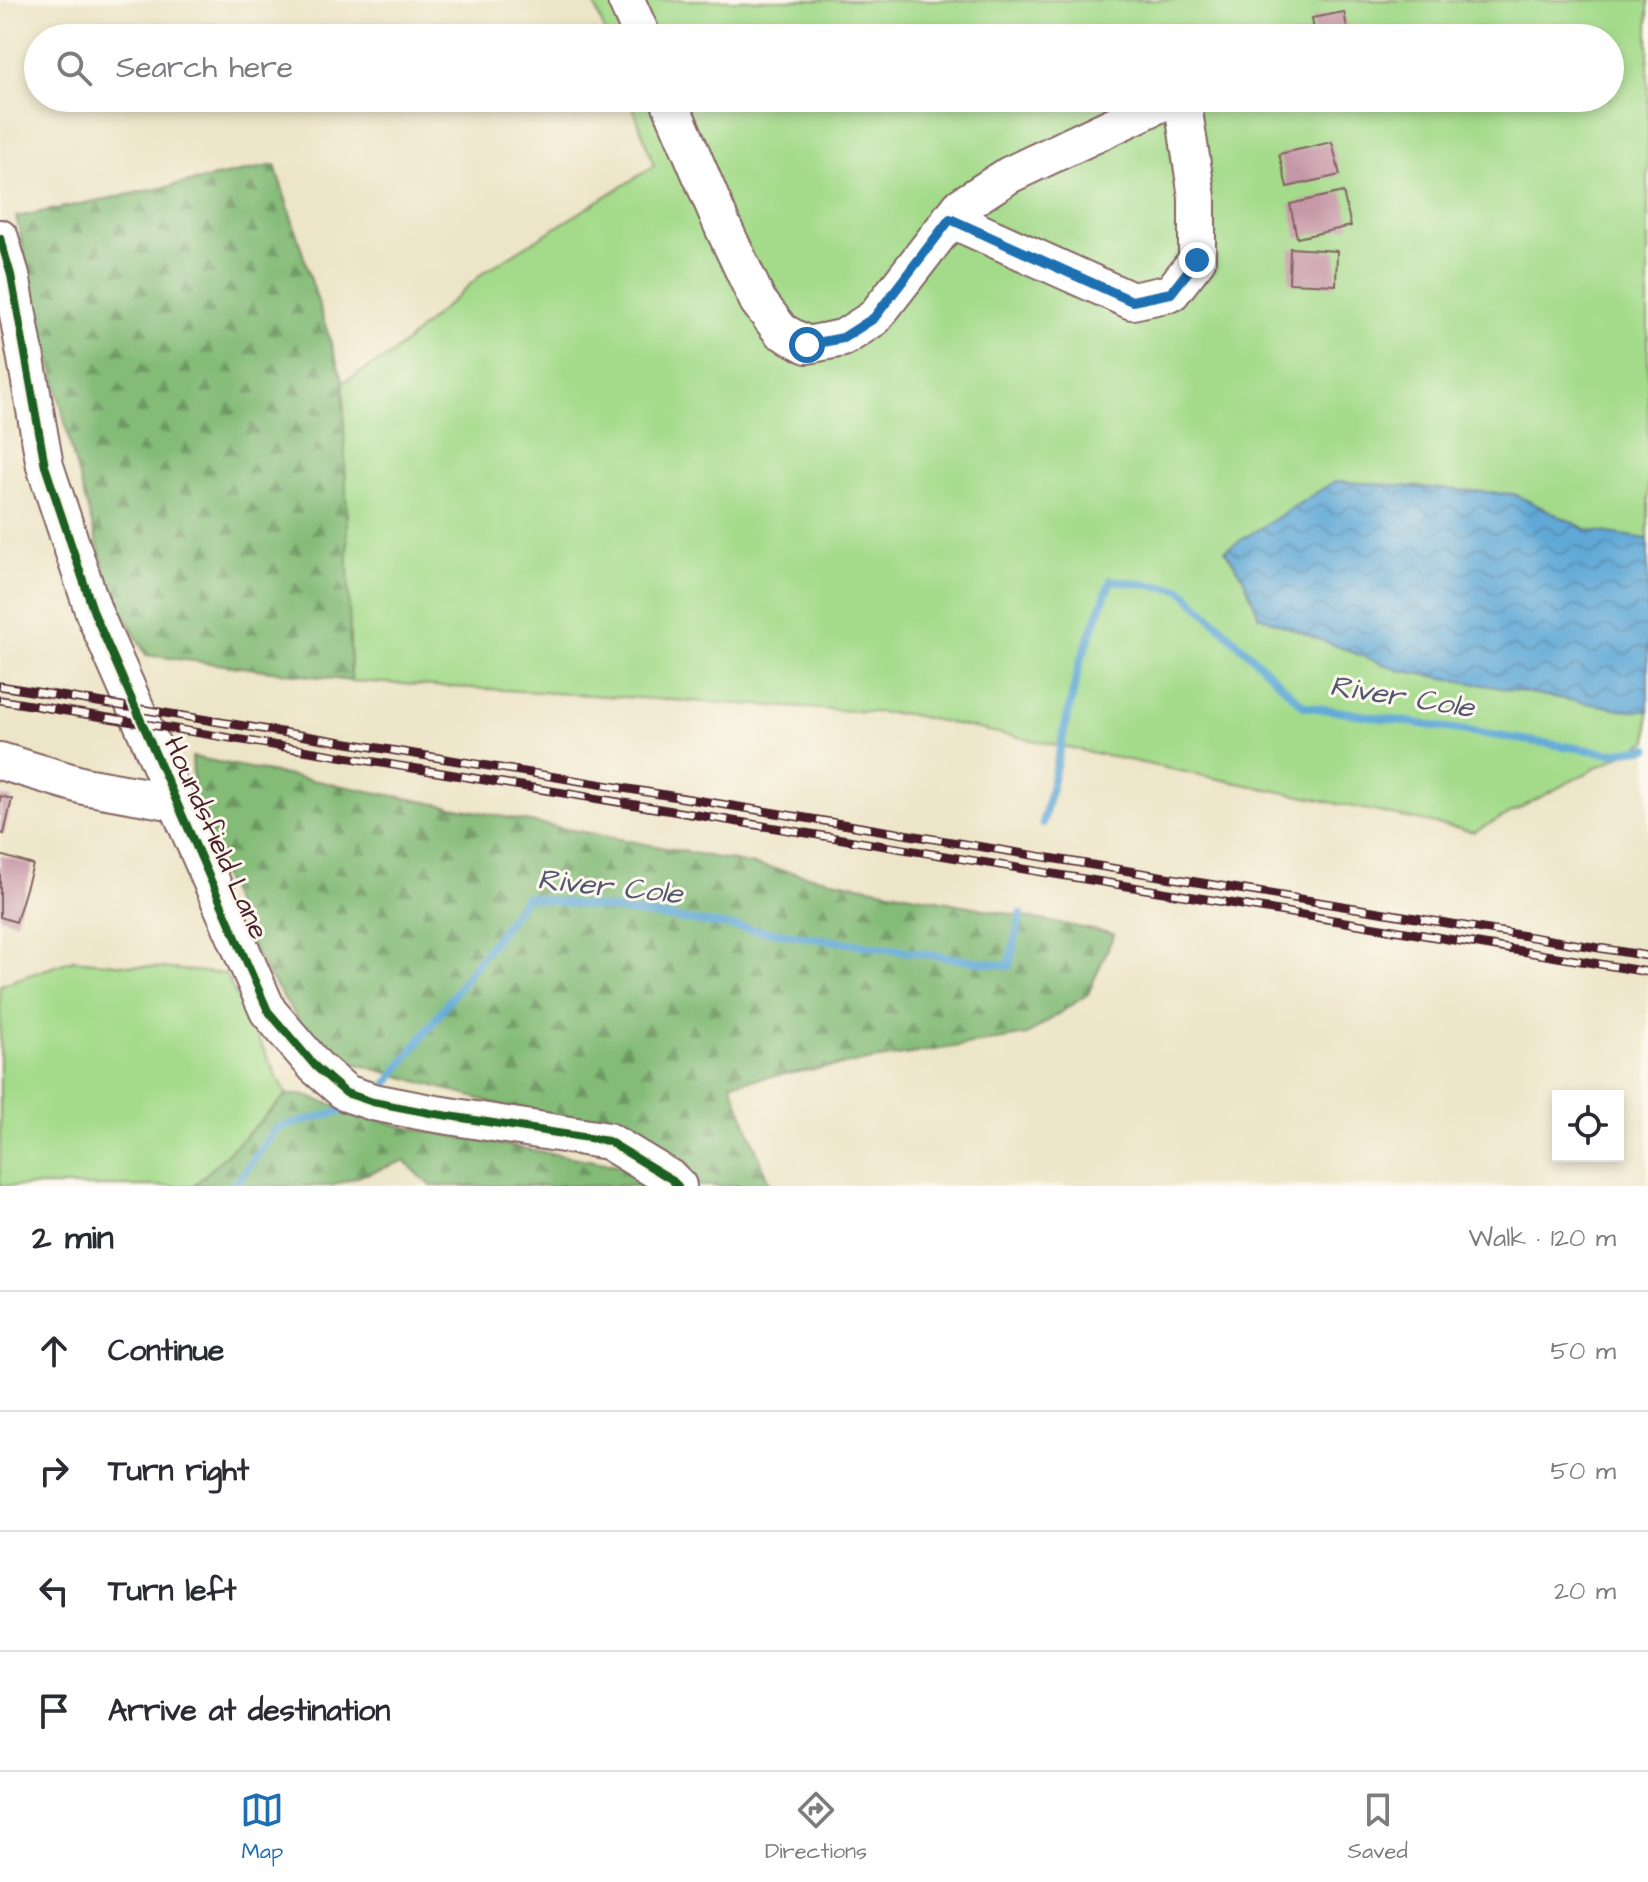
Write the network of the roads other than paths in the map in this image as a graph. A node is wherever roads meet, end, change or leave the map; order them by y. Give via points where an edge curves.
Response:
1 (626, 0) edge
2 (637, 24) edge
3 (674, 112) edge
4 (1142, 112) edge
5 (1184, 112) edge
6 (950, 219) junction
7 (0, 238) edge
8 (0, 761) edge
9 (175, 802) junction
10 (678, 1186) edge

1 - 2 street
3 - 6 street via 758,301 781,331 807,345 843,338 874,318
4 - 6 street via 1009,175
5 - 6 street via 1197,197 1197,260 1171,293 1132,301
7 - 9 street, Houndsfield Lane via 45,466 94,613
8 - 9 street via 84,786
9 - 10 street, Houndsfield Lane via 268,1011 346,1093 608,1141

